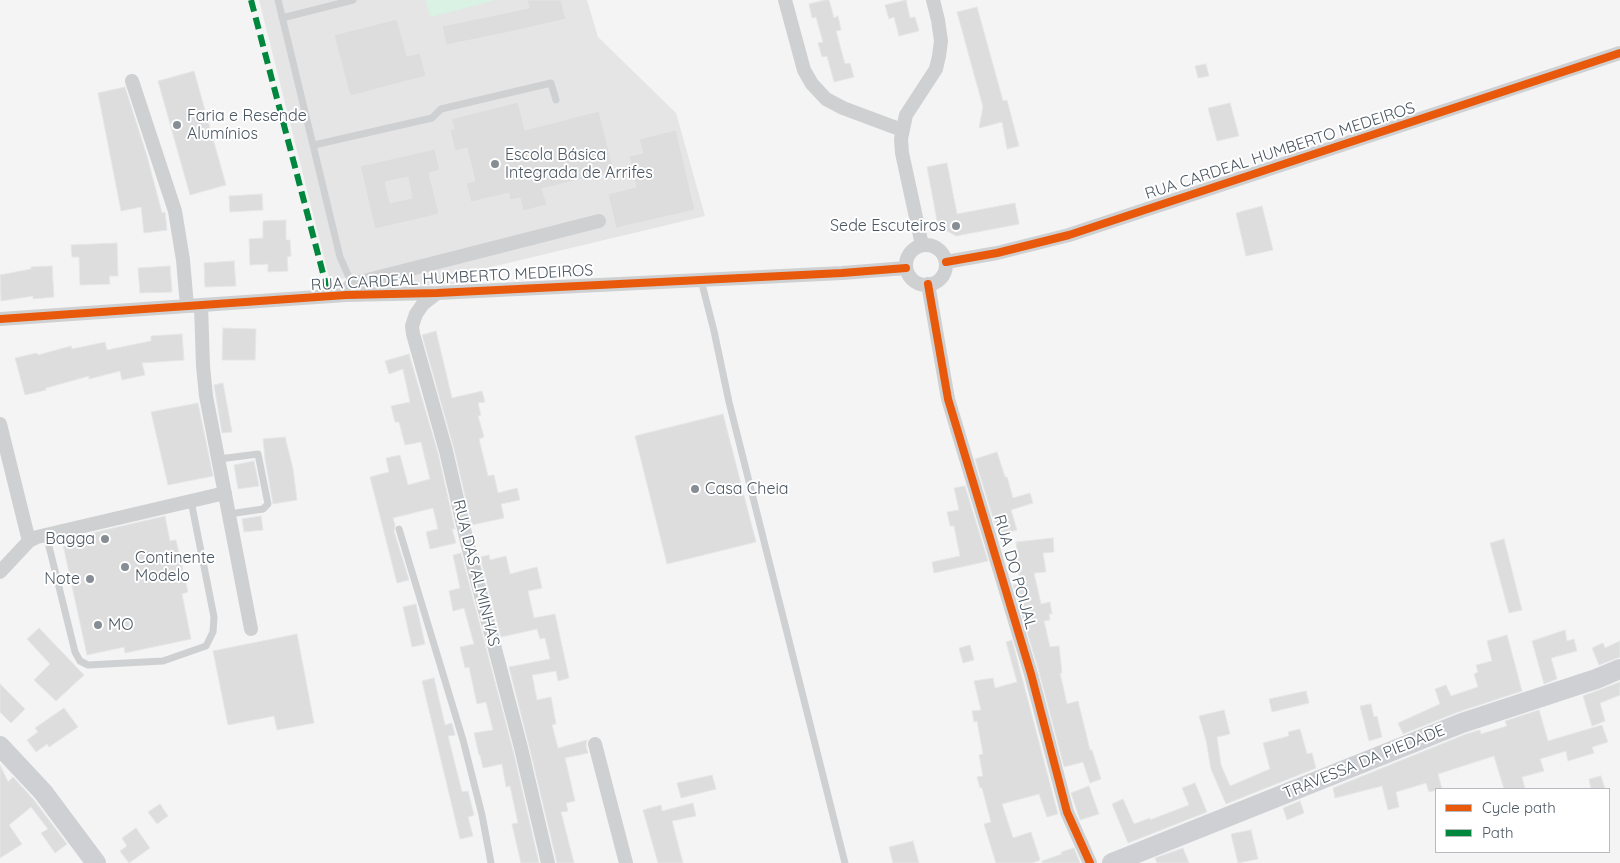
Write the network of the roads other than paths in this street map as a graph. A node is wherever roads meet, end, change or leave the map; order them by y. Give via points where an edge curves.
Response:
1 (278, 0) edge
2 (353, 0) edge
3 (785, 0) edge
4 (933, 0) edge
5 (282, 18) junction
6 (1620, 52) edge
7 (132, 82) dead end
8 (556, 100) dead end
9 (902, 130) junction
10 (314, 145) junction
11 (599, 221) dead end
12 (922, 245) junction
13 (946, 262) junction
14 (906, 268) junction
15 (388, 275) junction
16 (701, 280) junction
17 (928, 284) junction
18 (349, 290) junction
19 (438, 293) junction
20 (396, 295) junction
21 (201, 305) junction
22 (187, 306) junction
23 (0, 319) edge
24 (0, 424) edge
25 (219, 459) junction
26 (225, 494) junction
27 (191, 501) junction
28 (229, 514) junction
29 (399, 529) dead end
30 (46, 534) junction
31 (30, 541) junction
32 (0, 572) edge
33 (251, 629) dead end
34 (1620, 669) edge
35 (595, 744) dead end
36 (0, 746) edge
37 (96, 863) edge
38 (491, 863) edge
39 (548, 863) edge
40 (626, 863) edge
41 (845, 863) edge
42 (1090, 863) edge
43 (1112, 863) edge

1 - 5 lane
2 - 5 lane
3 - 9 street via 804,70 812,84 826,99 842,108
4 - 9 street via 941,41 936,69 908,111
5 - 10 lane
6 - 13 street, RUA CARDEAL HUMBERTO MEDEIROS via 1069,235
7 - 22 street via 175,211
8 - 10 lane via 551,83 441,109 432,118
9 - 12 street via 902,153
10 - 18 lane
11 - 15 street
12 - 13 street via 938,248
12 - 14 street via 909,253
13 - 17 street via 941,277
14 - 16 street, RUA CARDEAL HUMBERTO MEDEIROS
14 - 17 street via 916,282
15 - 18 street
15 - 20 street
16 - 19 street, RUA CARDEAL HUMBERTO MEDEIROS
16 - 41 lane
17 - 42 street, RUA DO POIJAL via 948,398 1030,674 1067,812
18 - 20 street, RUA CARDEAL HUMBERTO MEDEIROS
18 - 21 street, RUA CARDEAL HUMBERTO MEDEIROS
19 - 20 street, RUA CARDEAL HUMBERTO MEDEIROS
19 - 39 street, RUA DAS ALMINHAS via 416,314 413,334 446,451
21 - 22 street, RUA CARDEAL HUMBERTO MEDEIROS
21 - 25 street via 206,396
22 - 23 street, RUA CARDEAL HUMBERTO MEDEIROS
24 - 31 street
25 - 26 street
25 - 28 lane via 258,454 268,504 263,509
26 - 27 street
26 - 28 street
27 - 30 street
27 - 30 lane via 214,617 213,632 206,646 162,661 88,665 80,661 75,652
28 - 33 street
29 - 38 lane via 463,740
30 - 31 street
31 - 32 street
34 - 43 street, TRAVESSA DA PIEDADE via 1462,723
35 - 40 street
36 - 37 street via 43,792

